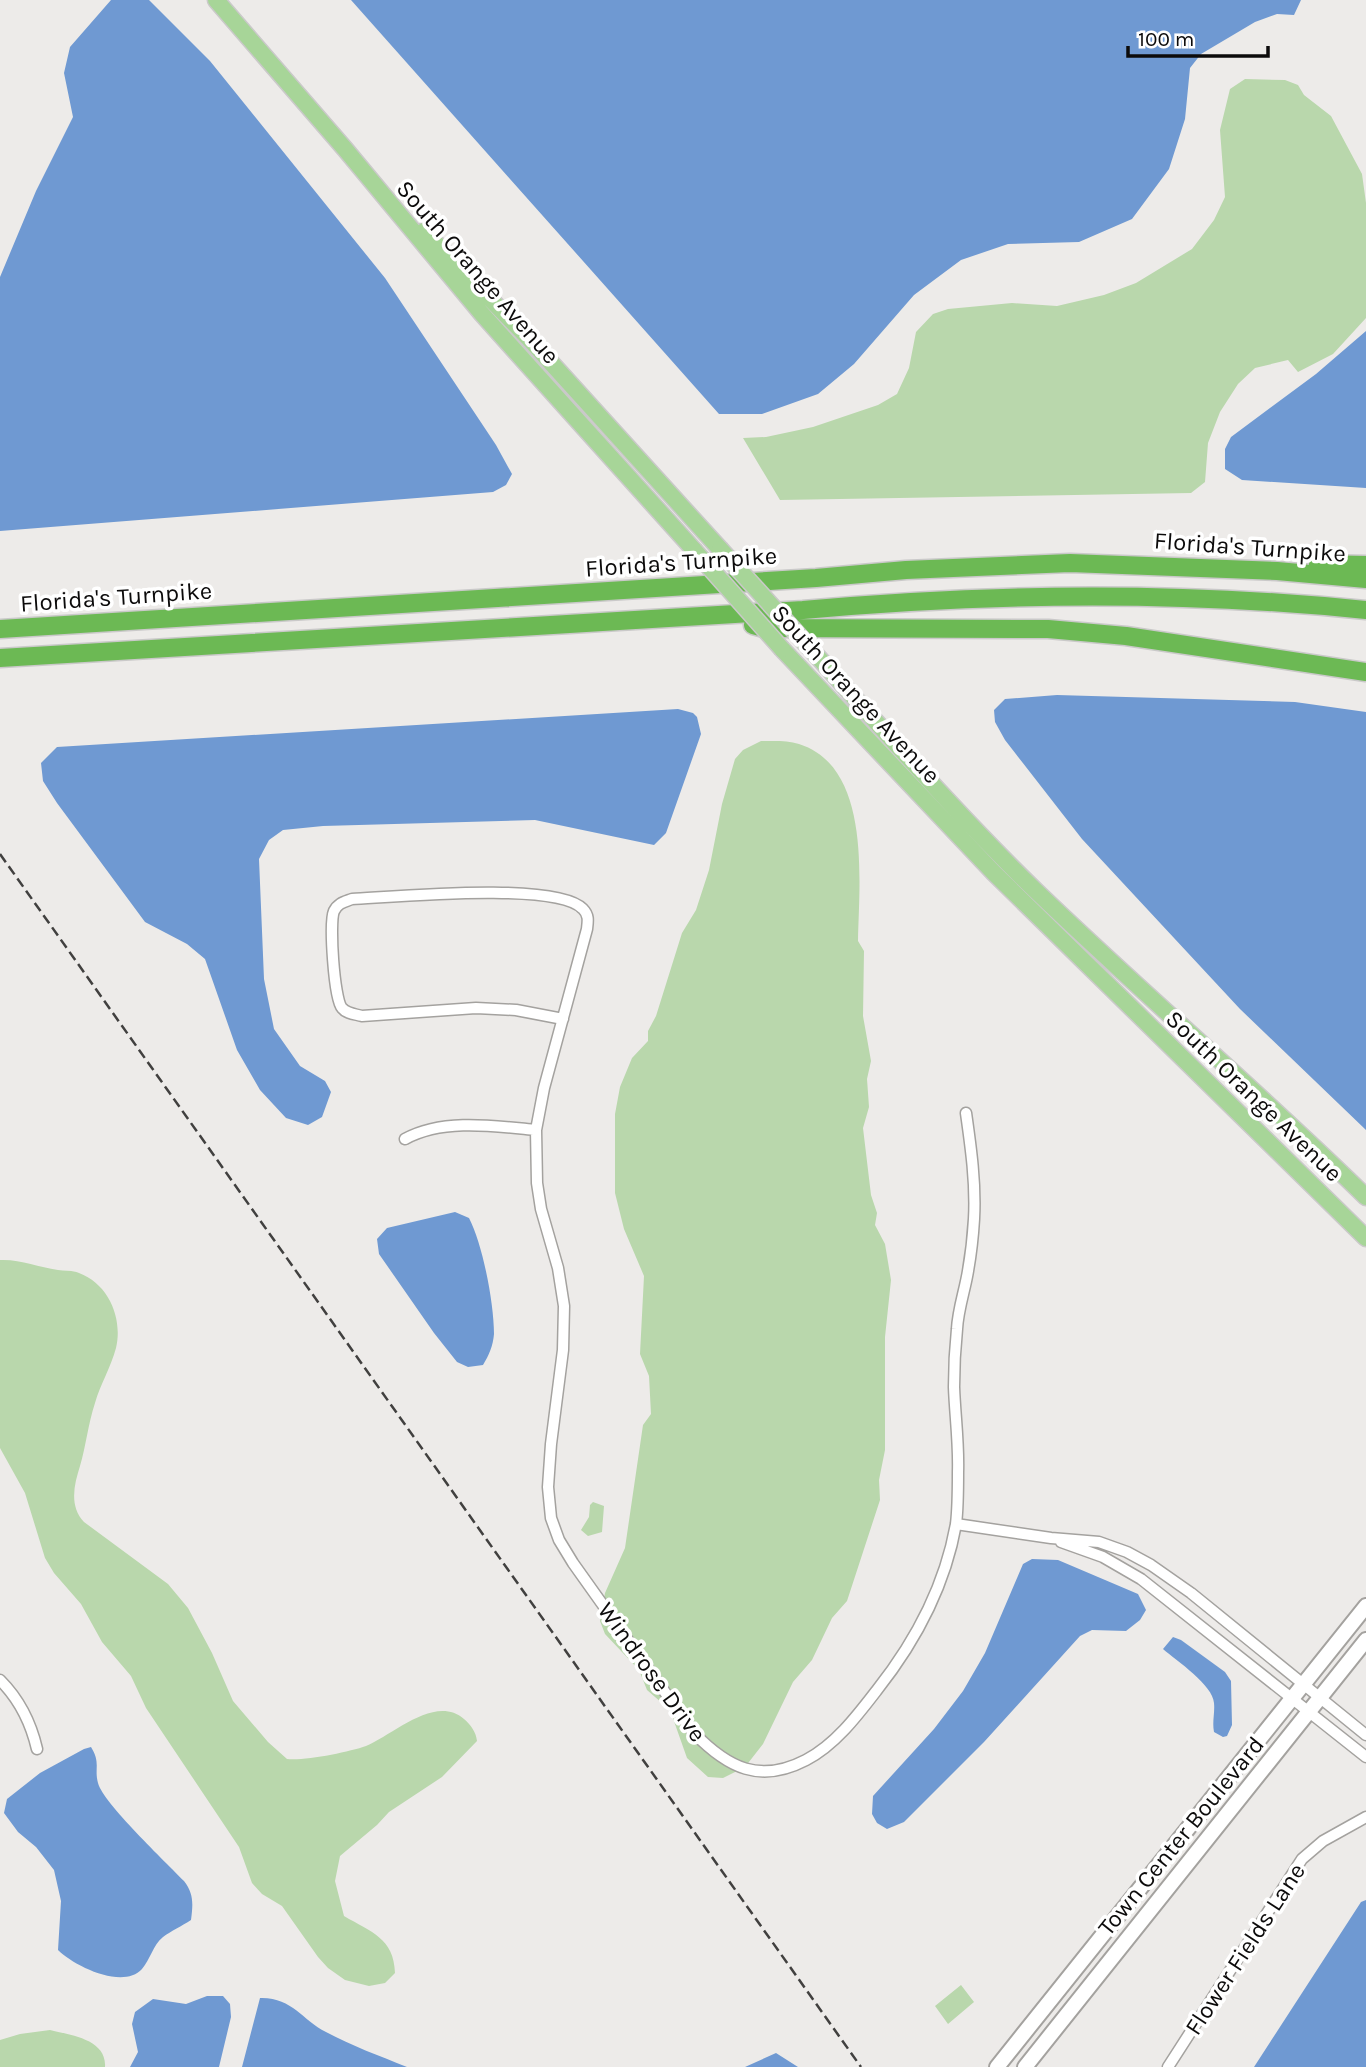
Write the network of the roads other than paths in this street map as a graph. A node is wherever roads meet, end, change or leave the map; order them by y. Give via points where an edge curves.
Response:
1 (216, 0) edge
2 (345, 149) junction
3 (1070, 563) junction
4 (1366, 565) edge
5 (1366, 579) edge
6 (1366, 610) edge
7 (715, 615) junction
8 (0, 629) edge
9 (0, 658) edge
10 (1363, 672) edge
11 (563, 1019) junction
12 (966, 1113) dead end
13 (536, 1130) junction
14 (405, 1139) dead end
15 (1366, 1197) edge
16 (1366, 1238) edge
17 (956, 1524) junction
18 (1051, 1538) junction
19 (1191, 1593) junction
20 (1366, 1605) edge
21 (1179, 1607) junction
22 (1366, 1640) edge
23 (0, 1680) edge
24 (1303, 1684) junction
25 (1292, 1698) junction
26 (1320, 1698) junction
27 (1309, 1712) junction
28 (1366, 1735) edge
29 (37, 1749) dead end
30 (1366, 1757) edge
31 (1366, 1817) edge
32 (997, 2067) edge
33 (1025, 2067) edge
34 (1168, 2067) edge

1 - 2 main road, South Orange Avenue
2 - 15 main road, South Orange Avenue, bridge via 534,344 1034,889
2 - 16 main road, South Orange Avenue, bridge via 482,314 782,649 994,873
3 - 4 highway
3 - 5 highway, Florida's Turnpike
3 - 8 highway, Florida's Turnpike
6 - 7 highway via 1183,599 1019,597
7 - 9 highway
7 - 10 highway via 764,628 1048,629 1126,636
11 - 11 street, Windrose Drive via 476,1008 349,1014 337,996 334,912 340,903 352,899 471,892 517,893 582,907 588,916 587,929
11 - 13 street, Windrose Drive
12 - 17 street, Windrose Drive via 974,1217 957,1326
13 - 14 street via 464,1126 433,1129
13 - 17 street, Windrose Drive via 541,1209 564,1306 548,1487 551,1518 573,1563 694,1733 714,1754 730,1764 768,1773 819,1754 854,1720 894,1669 923,1621 942,1579
17 - 18 street
18 - 19 street via 1099,1542 1127,1552
18 - 21 street via 1103,1557
19 - 21 street
19 - 24 street
20 - 24 main road, Town Center Boulevard
21 - 25 street
22 - 26 main road, Town Center Boulevard
23 - 29 street via 32,1729
24 - 25 main road, Town Center Boulevard
24 - 26 street
25 - 27 street
25 - 32 main road, Town Center Boulevard
26 - 27 main road, Town Center Boulevard
26 - 28 street
27 - 30 street
27 - 33 main road, Town Center Boulevard
31 - 34 street, Flower Fields Lane via 1323,1841 1302,1859

